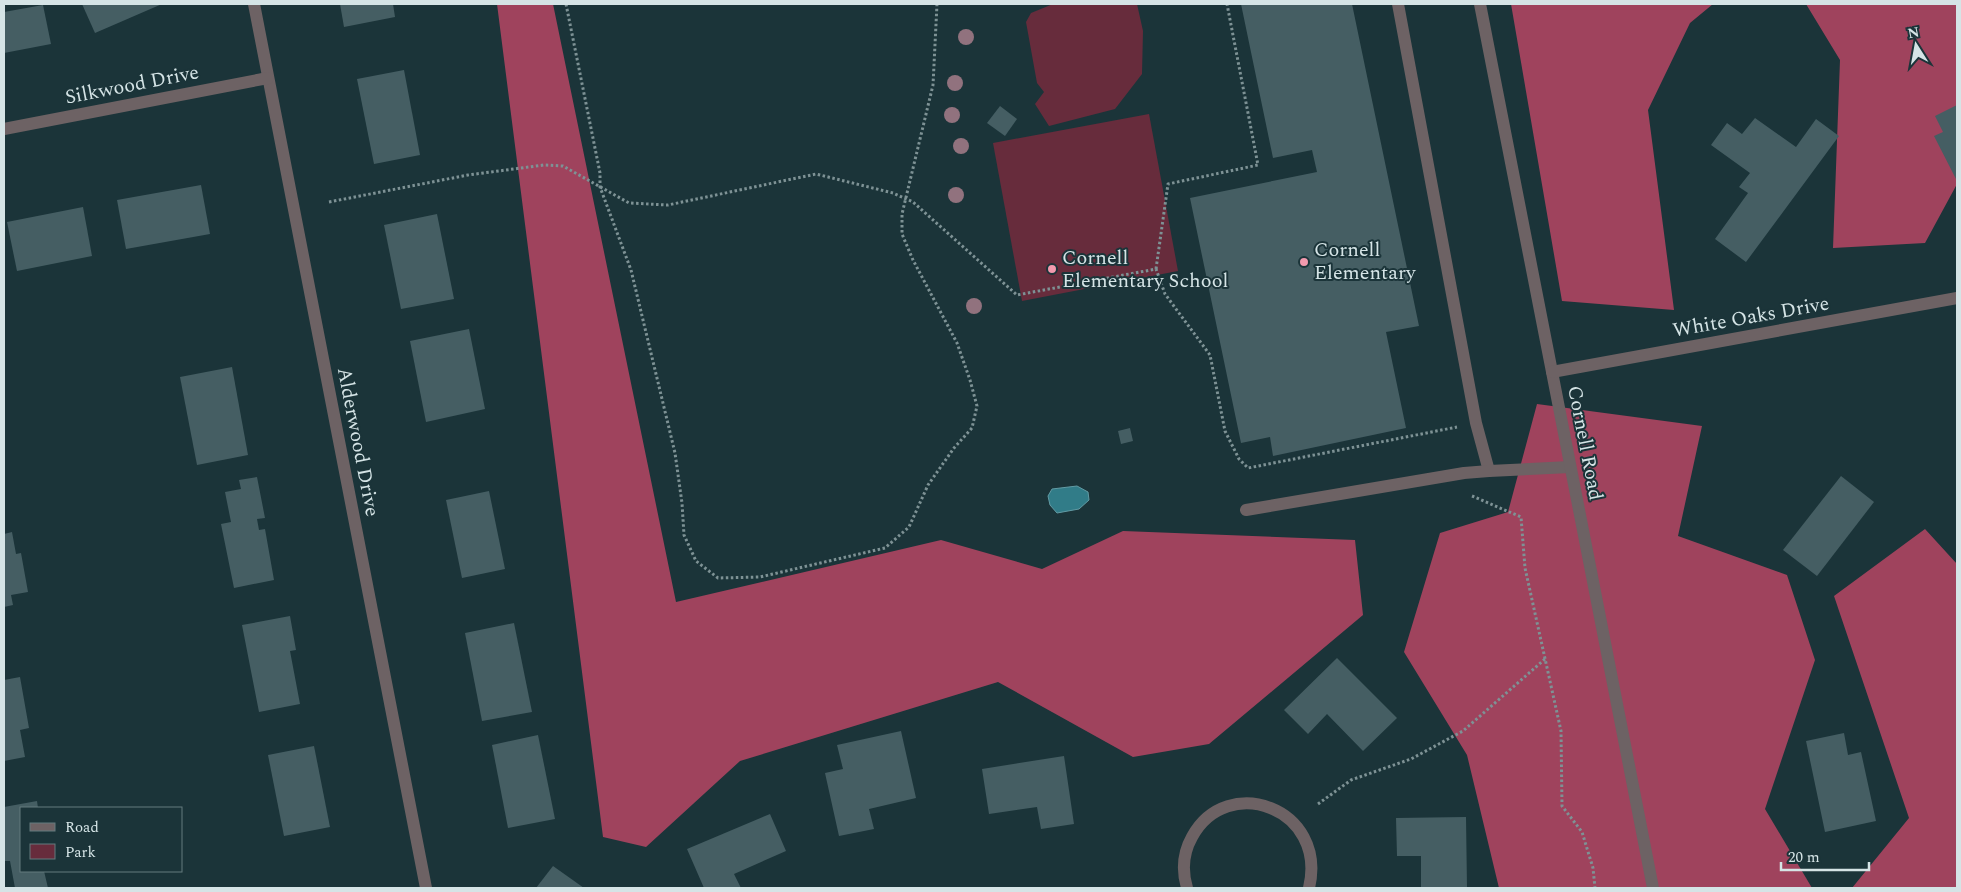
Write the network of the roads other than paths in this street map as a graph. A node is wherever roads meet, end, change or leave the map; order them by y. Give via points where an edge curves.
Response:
1 (254, 4) edge
2 (1398, 4) edge
3 (1480, 4) edge
4 (268, 78) junction
5 (4, 129) edge
6 (1957, 298) edge
7 (1552, 372) junction
8 (1570, 467) junction
9 (1489, 471) junction
10 (1246, 510) dead end
11 (426, 888) edge
12 (1187, 888) edge
13 (1309, 888) edge
14 (1653, 888) edge

1 - 4 street, Alderwood Drive
2 - 9 street via 1476,423
3 - 7 street, Cornell Road
4 - 5 street, Silkwood Drive
4 - 11 street, Alderwood Drive
6 - 7 street, White Oaks Drive
7 - 8 street, Cornell Road
8 - 9 street
8 - 14 street, Cornell Road
9 - 10 street
12 - 13 street via 1184,862 1187,846 1195,831 1221,809 1254,803 1285,815 1297,826 1312,857

